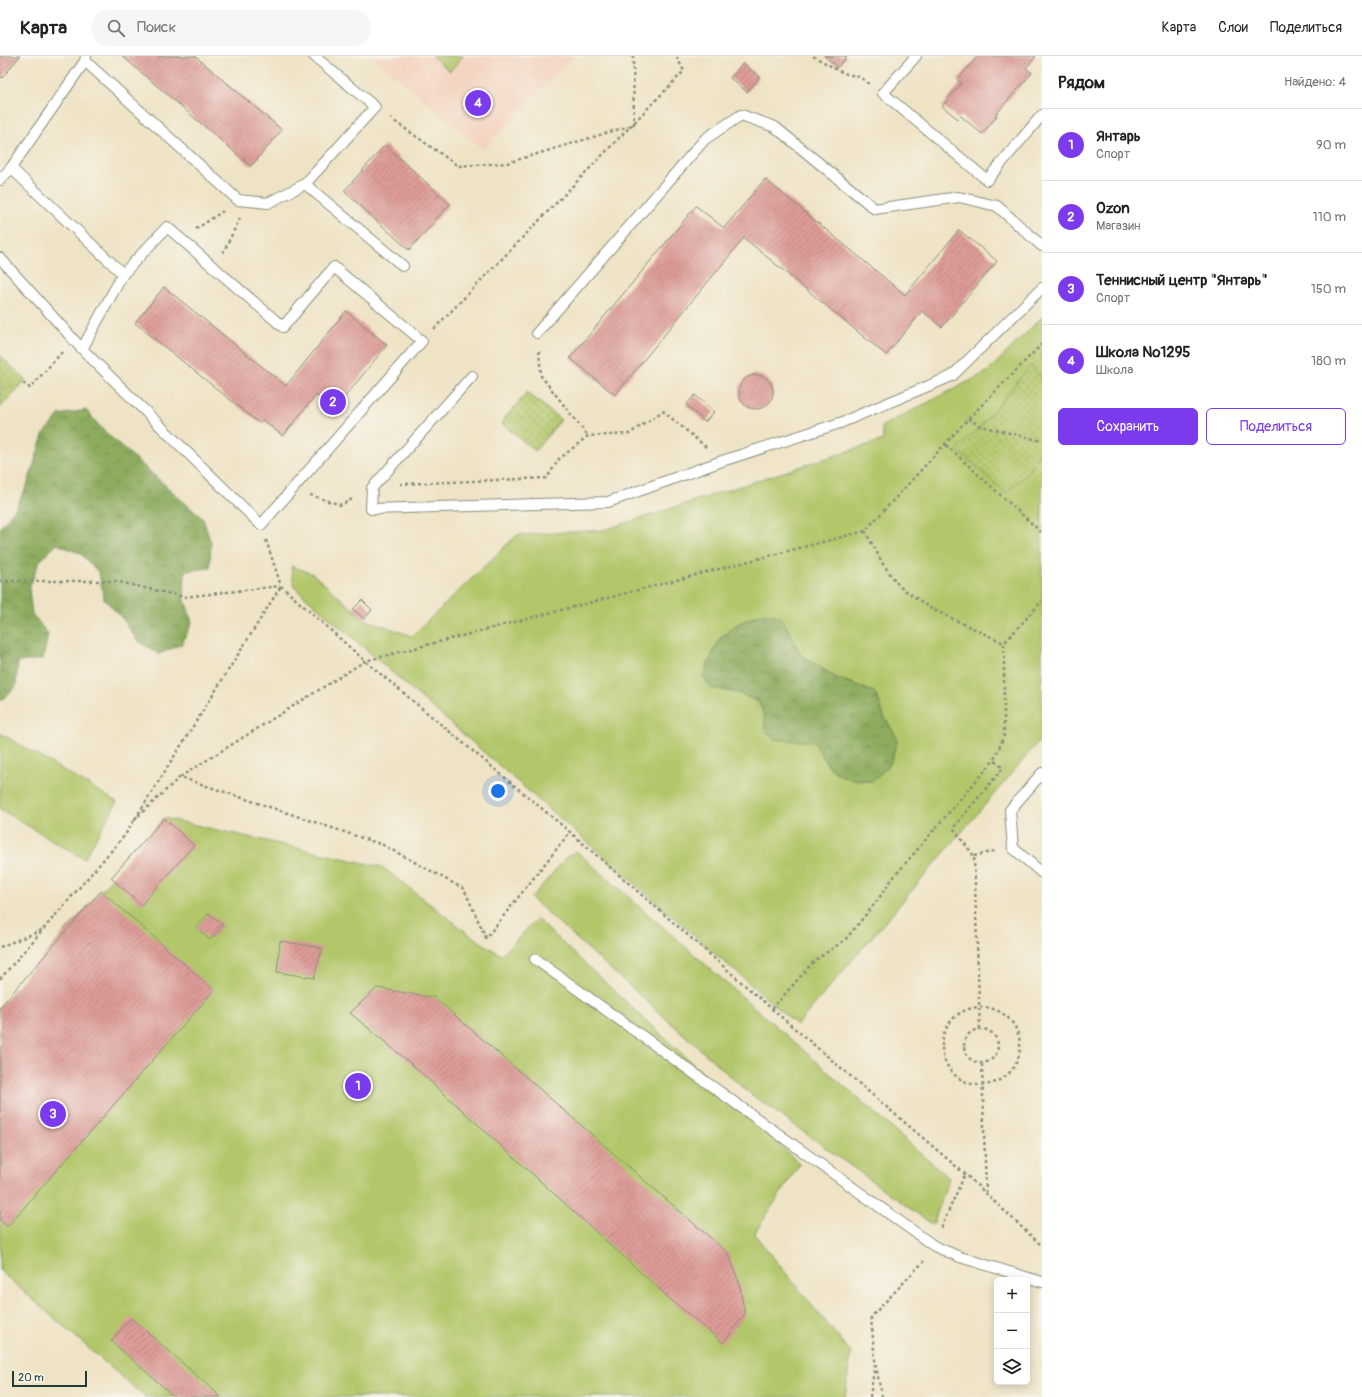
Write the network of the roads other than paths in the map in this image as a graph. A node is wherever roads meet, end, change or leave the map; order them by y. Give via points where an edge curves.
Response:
1 (314, 56) edge
2 (916, 56) edge
3 (86, 59) edge
4 (1042, 115) edge
5 (11, 168) junction
6 (0, 180) edge
7 (305, 184) junction
8 (1042, 246) edge
9 (0, 258) edge
10 (403, 266) dead end
11 (124, 274) junction
12 (1042, 288) edge
13 (537, 333) road end
14 (82, 349) junction
15 (472, 376) dead end
16 (1042, 773) edge
17 (1042, 873) edge
18 (536, 958) dead end
19 (1042, 1282) edge

1 - 7 lane via 375,107
2 - 4 lane via 883,93 987,180
3 - 5 lane
3 - 7 lane via 244,201 268,203
5 - 6 lane
5 - 11 lane
7 - 10 lane
8 - 13 lane via 997,206 959,197 875,209 775,127 741,115 706,139
9 - 14 lane
11 - 14 lane
11 - 14 lane via 167,227 283,327 334,267 422,341 261,525
12 - 15 lane via 952,376 840,423 722,461 608,502 371,509 372,488
16 - 17 lane via 1010,810 1012,848
18 - 19 lane via 934,1246 960,1257

